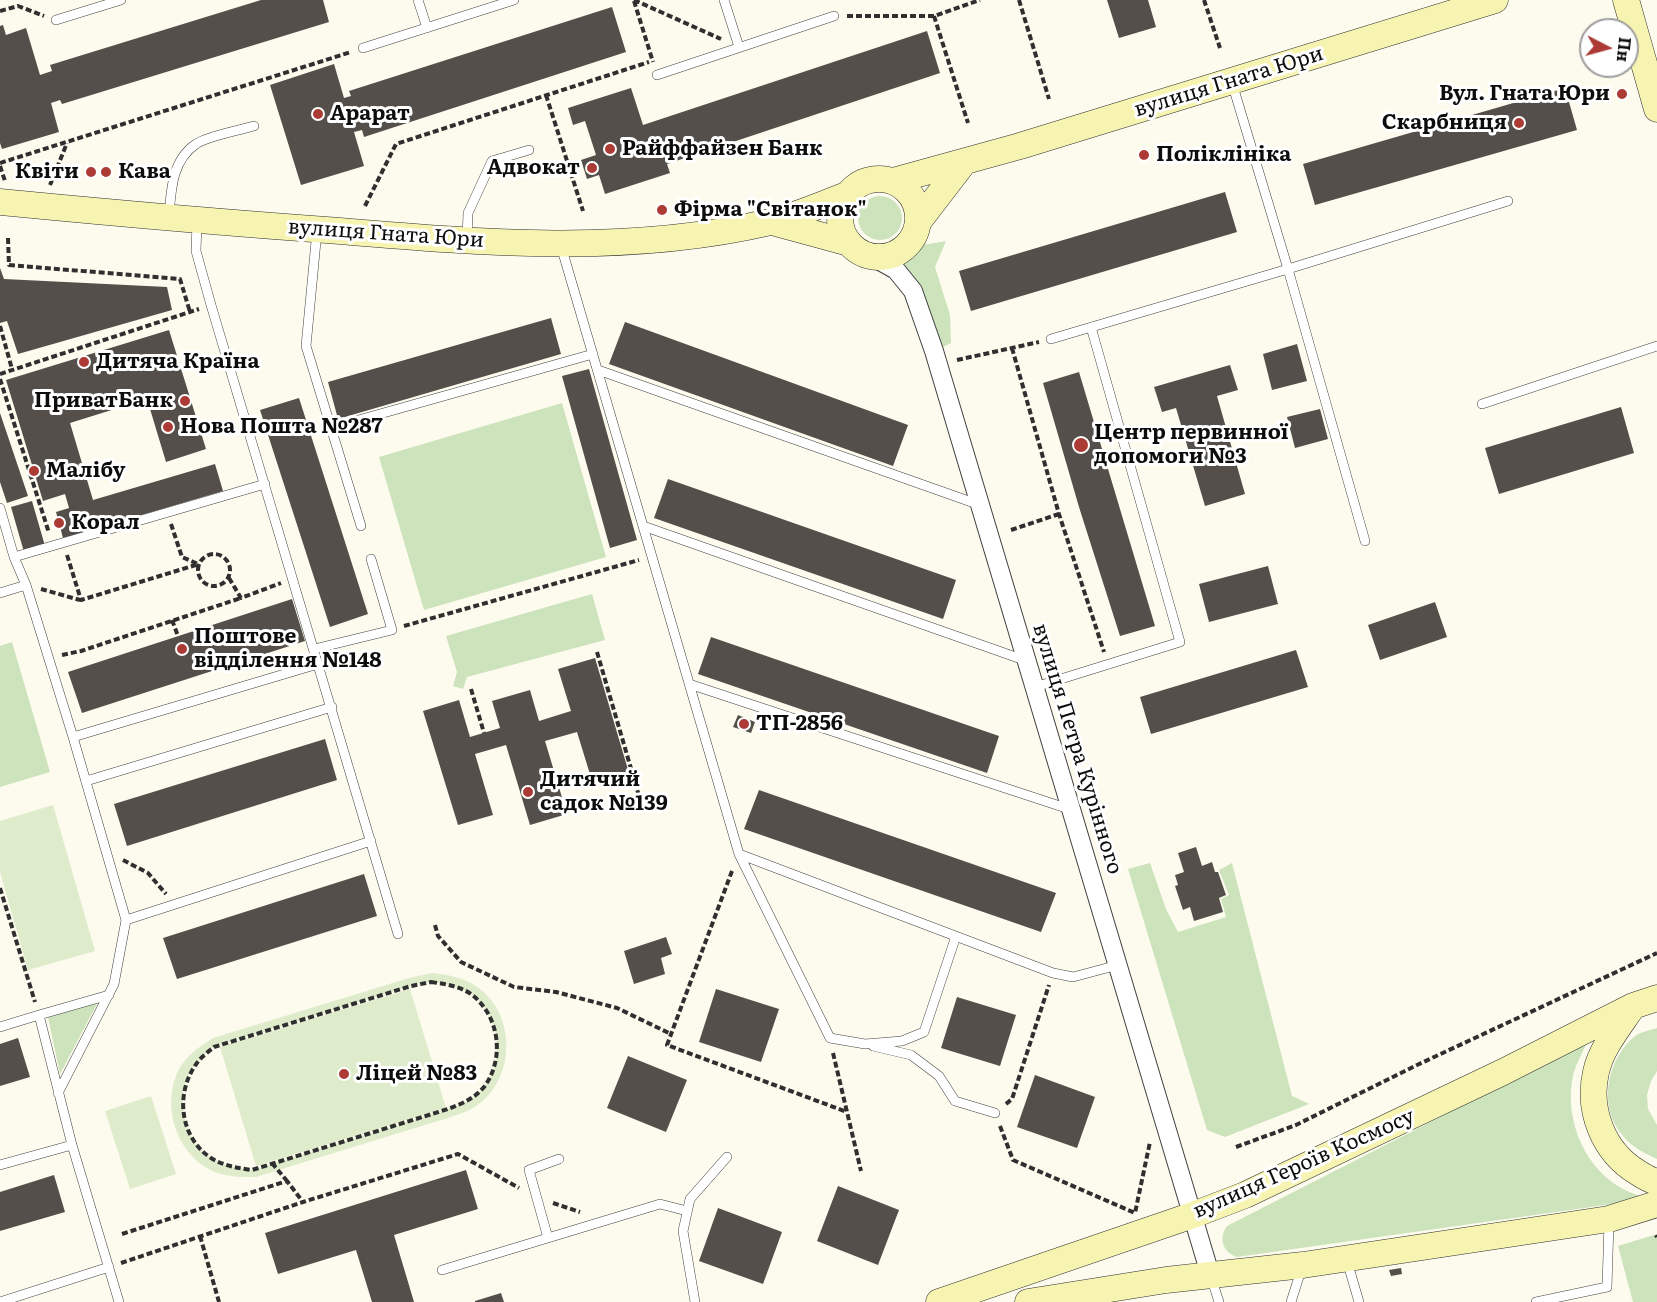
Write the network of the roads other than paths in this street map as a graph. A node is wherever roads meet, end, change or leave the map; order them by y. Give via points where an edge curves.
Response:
1 (121, 0) edge
2 (418, 0) edge
3 (514, 0) edge
4 (724, 0) edge
5 (1495, 0) edge
6 (1626, 0) edge
7 (834, 16) road end
8 (56, 20) road end
9 (427, 28) junction
10 (739, 47) junction
11 (363, 48) road end
12 (657, 75) road end
13 (1232, 81) junction
14 (1657, 109) edge
15 (254, 126) dead end
16 (528, 150) dead end
17 (964, 162) junction
18 (893, 181) junction
19 (2, 192) edge
20 (847, 195) junction
21 (1509, 201) dead end
22 (169, 218) junction
23 (197, 221) junction
24 (772, 222) junction
25 (918, 222) junction
26 (317, 230) junction
27 (467, 241) junction
28 (849, 243) junction
29 (561, 244) junction
30 (871, 256) junction
31 (1288, 269) junction
32 (1091, 327) junction
33 (1051, 339) road end
34 (1657, 346) edge
35 (592, 354) junction
36 (598, 370) junction
37 (1482, 404) dead end
38 (355, 421) dead end
39 (265, 484) junction
40 (980, 505) junction
41 (0, 508) edge
42 (361, 526) dead end
43 (643, 526) junction
44 (1365, 541) dead end
45 (14, 557) junction
46 (371, 559) dead end
47 (26, 585) junction
48 (0, 593) edge
49 (314, 649) junction
50 (1027, 661) junction
51 (318, 664) junction
52 (689, 684) junction
53 (1035, 687) junction
54 (332, 707) junction
55 (73, 736) junction
56 (86, 781) junction
57 (1072, 810) junction
58 (371, 841) junction
59 (739, 854) junction
60 (126, 920) junction
61 (398, 934) dead end
62 (956, 936) junction
63 (1118, 965) junction
64 (109, 995) junction
65 (1645, 1002) edge
66 (39, 1015) junction
67 (0, 1027) edge
68 (865, 1044) junction
69 (58, 1093) junction
70 (995, 1113) road end
71 (72, 1145) junction
72 (727, 1156) dead end
73 (559, 1159) dead end
74 (0, 1165) edge
75 (1657, 1182) edge
76 (1657, 1204) edge
77 (687, 1211) junction
78 (1193, 1215) junction
79 (1609, 1219) junction
80 (548, 1238) junction
81 (1346, 1258) junction
82 (1303, 1265) junction
83 (109, 1267) junction
84 (442, 1270) dead end
85 (1210, 1274) junction
86 (0, 1302) edge
87 (119, 1302) edge
88 (695, 1302) edge
89 (939, 1302) edge
90 (1028, 1302) edge
91 (1219, 1302) edge
92 (1291, 1302) edge
93 (1359, 1302) edge
94 (1536, 1302) edge

1 - 8 lane
2 - 9 lane
3 - 9 lane
4 - 10 lane
5 - 13 street, вулиця Гната Юри
6 - 14 street
7 - 10 lane
9 - 11 lane
10 - 12 lane
13 - 17 street, вулиця Гната Юри
13 - 31 lane
15 - 22 lane via 197,143 183,155 175,172
16 - 27 lane via 492,162 468,213
17 - 18 street, вулиця Гната Юри
17 - 25 street
18 - 20 street via 867,180
18 - 25 street via 913,197
19 - 22 street, вулиця Гната Юри
20 - 24 street, вулиця Гната Юри
20 - 28 street via 840,220
21 - 31 lane
22 - 23 street, вулиця Гната Юри
23 - 26 street, вулиця Гната Юри
23 - 39 lane via 196,251
24 - 28 street, вулиця Гната Юри
24 - 29 street, вулиця Гната Юри via 672,239
25 - 30 street via 915,235 897,253
26 - 27 street, вулиця Гната Юри
26 - 42 lane via 306,346
27 - 29 street, вулиця Гната Юри
28 - 30 street
29 - 35 lane
30 - 40 street, вулиця Петра Курінного via 896,270 913,291
31 - 32 lane
31 - 44 lane
32 - 33 lane
32 - 53 lane via 1180,642
34 - 37 lane
35 - 36 lane
35 - 38 lane
36 - 40 lane
36 - 43 lane
39 - 45 lane
39 - 49 lane
40 - 50 street, вулиця Петра Курінного
41 - 45 lane
43 - 50 lane
43 - 52 lane
45 - 47 lane
46 - 49 lane via 392,630
47 - 48 lane
47 - 55 lane
49 - 51 lane
50 - 53 street, вулиця Петра Курінного
51 - 54 lane
51 - 55 lane
52 - 57 lane
52 - 59 lane
53 - 57 street, вулиця Петра Курінного
54 - 56 lane
54 - 58 lane
55 - 56 lane
56 - 60 lane
57 - 63 street, вулиця Петра Курінного
58 - 60 lane
58 - 61 lane
59 - 62 lane
59 - 68 lane via 830,1038
60 - 64 lane
62 - 63 lane via 1073,977
62 - 68 lane via 924,1032 902,1041
63 - 78 street, вулиця Петра Курінного
64 - 66 lane
64 - 69 lane
65 - 75 street via 1609,1042 1596,1072 1594,1105 1604,1138 1622,1163
65 - 78 street, вулиця Героїв Космосу via 1245,1195
66 - 67 lane
66 - 69 lane
68 - 70 lane via 911,1055 939,1077 955,1101
69 - 71 lane
71 - 74 lane
71 - 83 lane
72 - 77 lane via 690,1199
73 - 80 lane via 529,1170
76 - 79 street
77 - 80 lane via 660,1204
77 - 88 lane via 683,1231
78 - 85 street, вулиця Петра Курінного
78 - 89 street, вулиця Героїв Космосу
79 - 81 street
79 - 94 lane via 1607,1287
80 - 84 lane
81 - 82 street
81 - 93 lane
82 - 85 street
82 - 92 lane
83 - 86 lane
83 - 87 lane
85 - 90 street
85 - 91 lane

